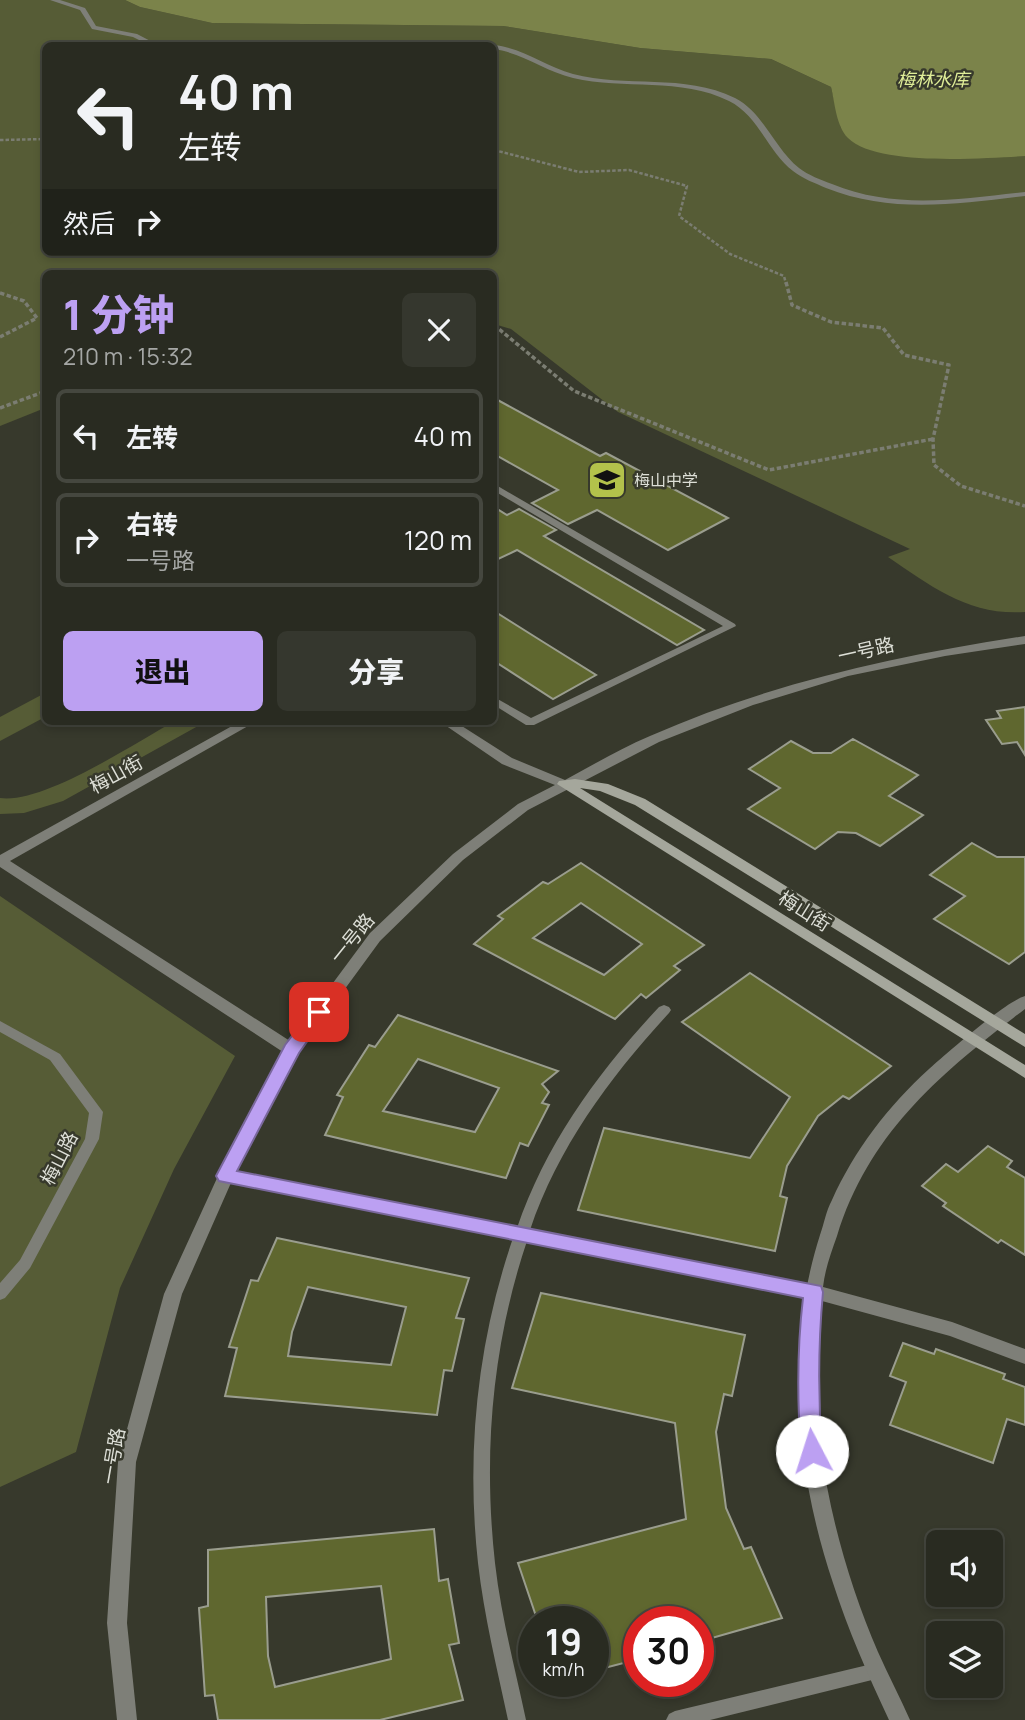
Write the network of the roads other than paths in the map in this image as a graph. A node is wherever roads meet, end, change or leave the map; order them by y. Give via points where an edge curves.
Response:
1 (53, 0) edge
2 (149, 42) edge
3 (497, 48) edge
4 (1025, 194) edge
5 (497, 489) edge
6 (1025, 640) edge
7 (497, 702) edge
8 (244, 725) edge
9 (451, 725) edge
10 (564, 784) junction
11 (0, 861) edge
12 (1025, 1001) edge
13 (664, 1010) dead end
14 (996, 1023) junction
15 (0, 1026) edge
16 (975, 1041) junction
17 (1025, 1041) edge
18 (292, 1050) junction
19 (1025, 1072) edge
20 (226, 1176) junction
21 (522, 1233) junction
22 (814, 1292) junction
23 (0, 1294) edge
24 (1025, 1357) edge
25 (876, 1671) junction
26 (127, 1720) edge
27 (517, 1720) edge
28 (675, 1720) edge
29 (900, 1720) edge

1 - 2 lane via 83,9 94,28
3 - 4 lane via 571,76 694,89 732,99 745,107 796,170 858,197 918,206
5 - 7 lane via 731,626 530,723
6 - 10 street, 一号路 via 858,671 748,702 654,739
8 - 11 street, 梅山街
9 - 10 street, 梅山街 via 507,761
10 - 14 street, 梅山街 via 609,787 640,802
10 - 16 street, 梅山街
10 - 18 street, 一号路 via 523,807 458,857 384,928
11 - 18 street
12 - 14 street
13 - 21 lane via 581,1112 558,1151
14 - 16 street
14 - 17 street, 梅山街
15 - 23 lane, 梅山路 via 55,1057 96,1112 86,1151 25,1264
16 - 19 street, 梅山街
16 - 22 street via 918,1088 858,1164 830,1224
18 - 20 street, 一号路
20 - 21 lane
20 - 26 street, 一号路 via 173,1294 127,1462 117,1623
21 - 22 lane
21 - 27 lane via 494,1335 482,1443 487,1562
22 - 24 street via 952,1329
22 - 25 street via 807,1395 816,1474 838,1570
25 - 28 lane
25 - 29 street

